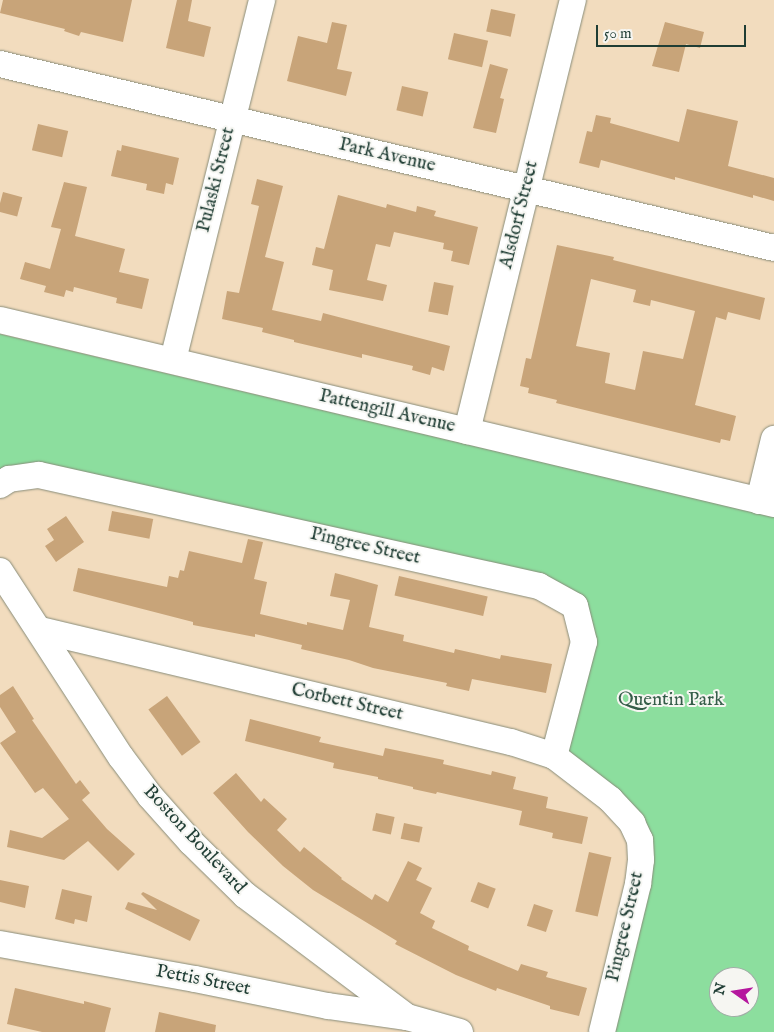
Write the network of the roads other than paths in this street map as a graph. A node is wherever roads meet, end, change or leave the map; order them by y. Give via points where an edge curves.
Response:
1 (262, 0) edge
2 (574, 0) edge
3 (0, 64) edge
4 (232, 120) junction
5 (526, 189) junction
6 (774, 248) edge
7 (0, 320) edge
8 (173, 360) junction
9 (467, 430) junction
10 (774, 439) edge
11 (0, 485) edge
12 (767, 502) edge
13 (0, 571) edge
14 (40, 630) junction
15 (554, 756) junction
16 (632, 823) joint
17 (0, 944) edge
18 (407, 1017) junction
19 (460, 1032) edge
20 (602, 1032) edge

1 - 4 street, Pulaski Street
2 - 5 street, Alsdorf Street
3 - 4 street, Park Avenue
4 - 5 street, Park Avenue
4 - 8 street, Pulaski Street
5 - 6 street, Park Avenue
5 - 9 street, Alsdorf Street
7 - 8 street, Pattengill Avenue
8 - 9 street, Pattengill Avenue
9 - 12 street, Pattengill Avenue
10 - 12 street
11 - 15 street, Pingree Street via 9,479 39,474 539,586 575,606 584,642
13 - 14 street, Boston Boulevard
14 - 15 street, Corbett Street via 511,742
14 - 18 street, Boston Boulevard via 121,758 190,842 245,895
15 - 16 street, Corbett Street via 610,799
16 - 20 street, Pingree Street via 640,840 638,884
17 - 18 street, Pettis Street via 328,1006
18 - 19 street, Boston Boulevard

